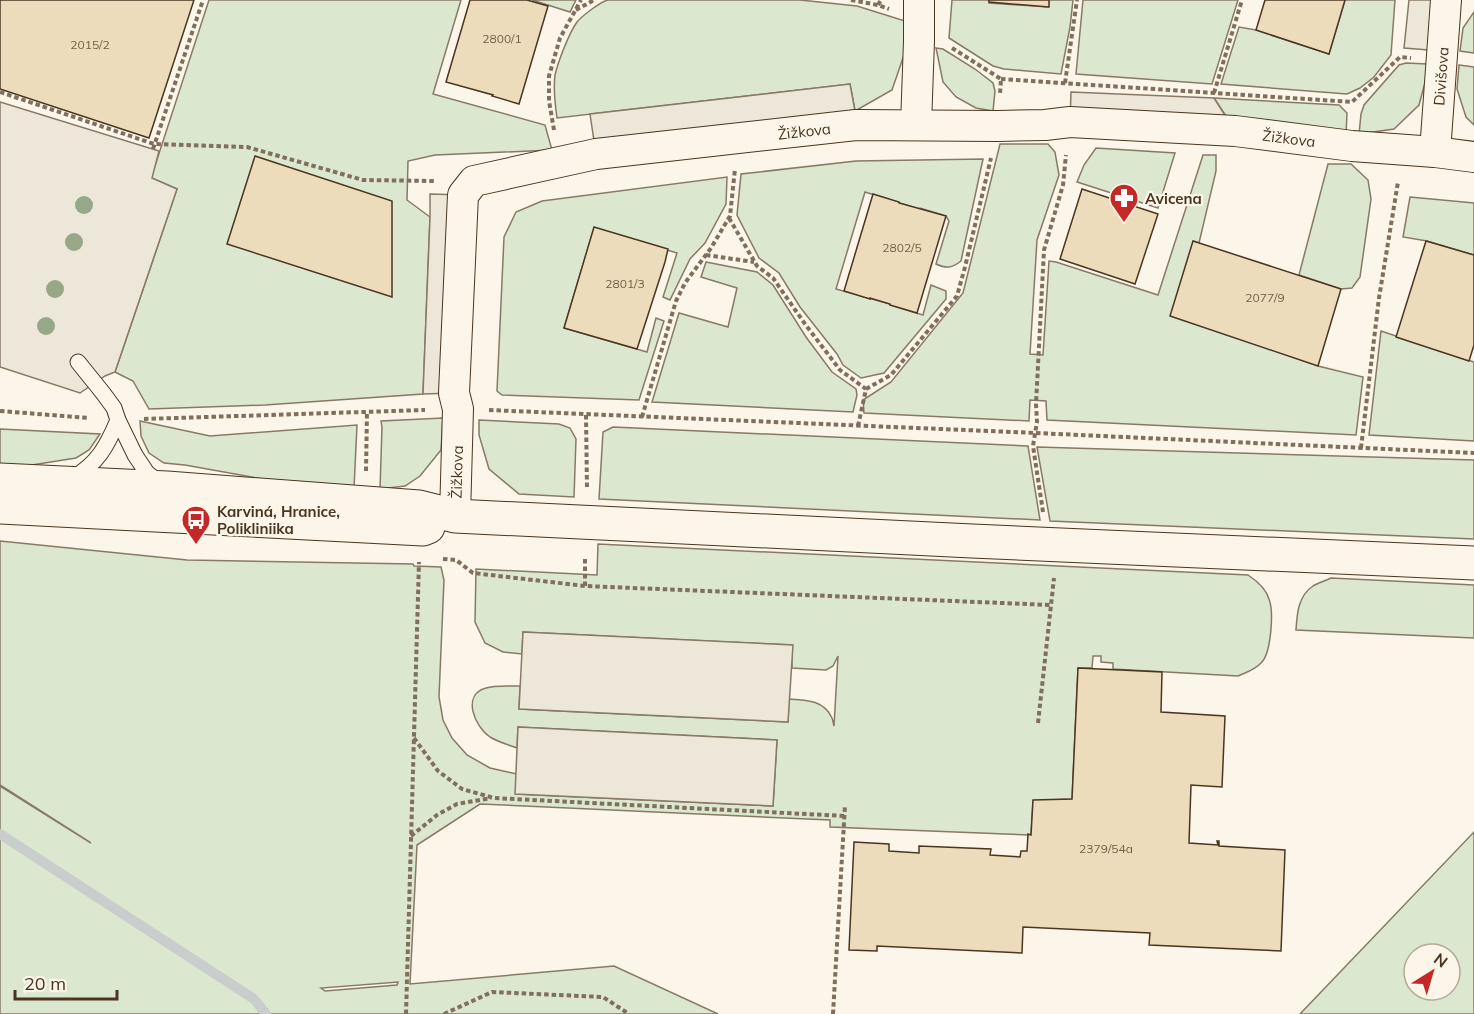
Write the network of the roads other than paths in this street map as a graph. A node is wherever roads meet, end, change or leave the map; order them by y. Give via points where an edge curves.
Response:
1 (919, 0) edge
2 (1446, 0) edge
3 (916, 125) junction
4 (1435, 152) junction
5 (1474, 157) edge
6 (78, 362) dead end
7 (118, 420) junction
8 (0, 480) edge
9 (64, 484) junction
10 (167, 488) junction
11 (0, 507) edge
12 (455, 516) junction
13 (1474, 563) edge

1 - 3 street
2 - 4 street, Divišova
3 - 4 street, Žižkova via 1070,122 1235,131
3 - 12 street, Žižkova via 856,125 596,154 474,181 463,195 454,393 458,409
4 - 5 street, Žižkova
6 - 7 lane via 114,408
7 - 9 lane via 97,459
7 - 10 lane via 147,473
8 - 9 street, Žižkova
9 - 10 street, Žižkova
10 - 12 street, Žižkova via 419,507
11 - 12 street, Žižkova via 423,530
12 - 13 street, Žižkova

